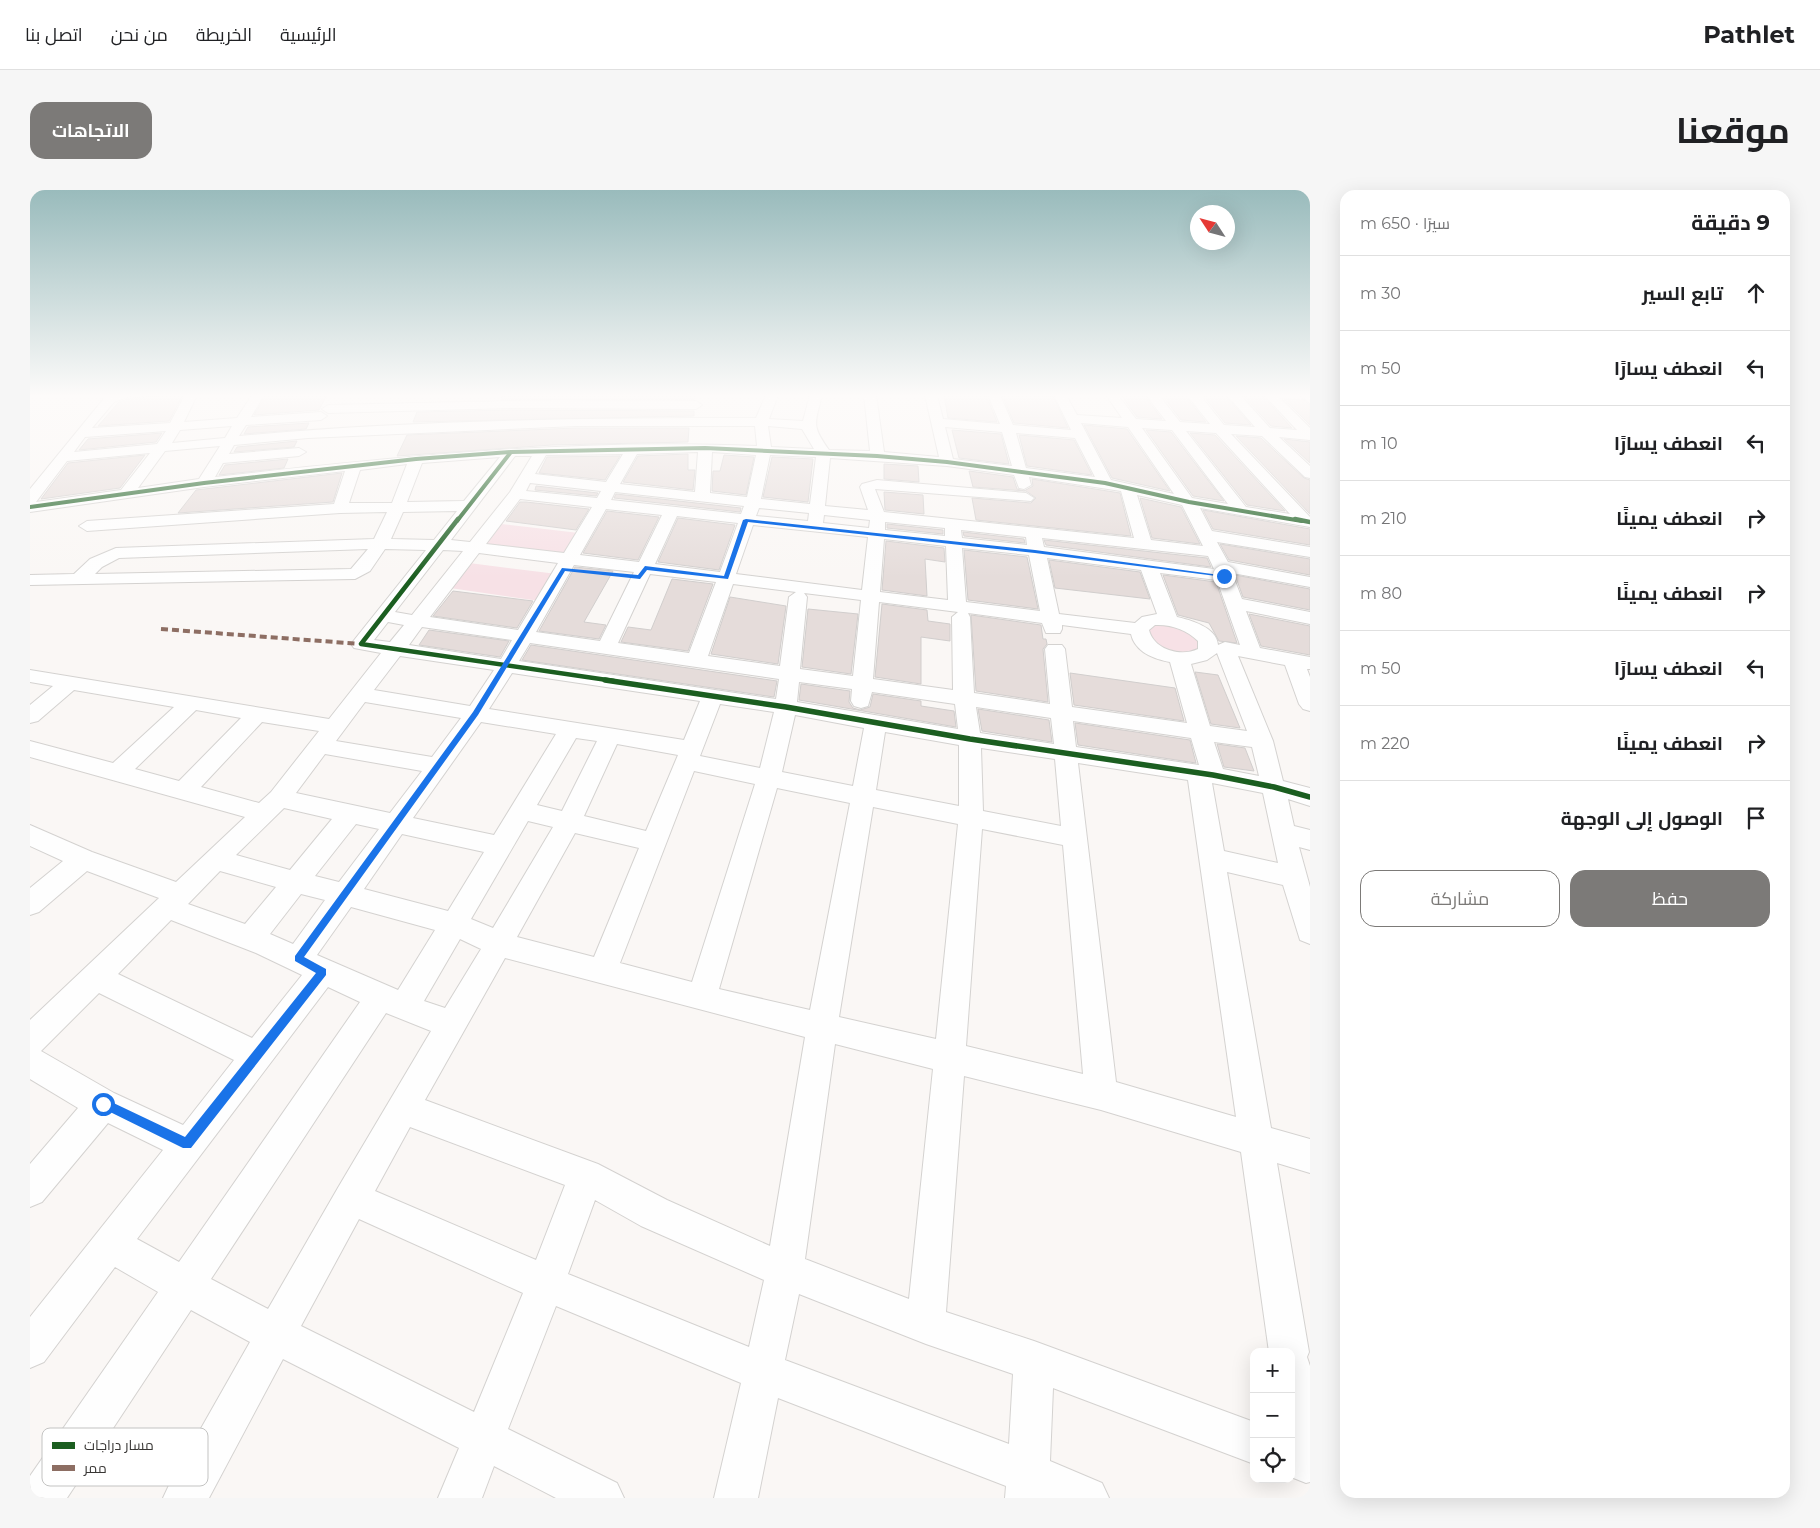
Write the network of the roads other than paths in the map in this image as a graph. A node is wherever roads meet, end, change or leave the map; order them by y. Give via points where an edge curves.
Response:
1 (73, 456) edge
2 (156, 456) edge
3 (221, 456) edge
4 (253, 456) edge
5 (298, 456) edge
6 (389, 456) edge
7 (452, 456) edge
8 (508, 456) edge
9 (539, 456) edge
10 (629, 456) edge
11 (705, 456) edge
12 (763, 456) edge
13 (800, 456) edge
14 (822, 456) edge
15 (877, 456) joint
16 (945, 456) edge
17 (1016, 456) edge
18 (1092, 456) edge
19 (1155, 456) edge
20 (1198, 456) edge
21 (1246, 456) edge
22 (1291, 456) edge
23 (62, 457) joint
24 (219, 459) junction
25 (416, 459) junction
26 (824, 460) junction
27 (386, 462) junction
28 (946, 462) junction
29 (354, 465) junction
30 (852, 469) dead end
31 (871, 471) dead end
32 (1021, 472) junction
33 (289, 474) junction
34 (920, 474) junction
35 (1310, 474) edge
36 (527, 478) junction
37 (237, 480) junction
38 (1106, 482) junction
39 (204, 483) junction
40 (186, 486) junction
41 (1127, 487) junction
42 (611, 488) junction
43 (126, 493) junction
44 (516, 494) junction
45 (702, 497) junction
46 (1026, 498) junction
47 (30, 499) edge
48 (753, 502) junction
49 (1189, 502) junction
50 (601, 505) junction
51 (469, 506) junction
52 (30, 507) edge
53 (399, 507) junction
54 (340, 508) junction
55 (818, 508) junction
56 (1241, 511) junction
57 (274, 512) junction
58 (671, 513) junction
59 (216, 516) junction
60 (878, 516) junction
61 (162, 520) junction
62 (746, 520) junction
63 (929, 521) junction
64 (1307, 522) edge
65 (953, 524) junction
66 (87, 526) dead end
67 (815, 528) junction
68 (1033, 533) junction
69 (877, 535) junction
70 (1206, 535) junction
71 (956, 543) junction
72 (378, 544) junction
73 (439, 544) junction
74 (1144, 545) junction
75 (471, 552) junction
76 (1035, 552) junction
77 (1310, 552) edge
78 (567, 564) junction
79 (1148, 565) junction
80 (1220, 565) junction
81 (642, 572) junction
82 (80, 578) junction
83 (30, 580) edge
84 (724, 582) junction
85 (1310, 582) edge
86 (798, 597) junction
87 (870, 600) junction
88 (1234, 603) junction
89 (959, 611) junction
90 (382, 616) junction
91 (1310, 618) edge
92 (1169, 620) junction
93 (419, 622) junction
94 (1053, 631) junction
95 (1141, 634) junction
96 (523, 637) junction
97 (1217, 647) junction
98 (606, 649) junction
99 (396, 651) junction
100 (1252, 652) junction
101 (1179, 658) junction
102 (1302, 661) edge
103 (696, 662) junction
104 (506, 667) junction
105 (790, 674) junction
106 (30, 676) edge
107 (71, 682) junction
108 (862, 684) junction
109 (362, 695) junction
110 (712, 697) junction
111 (964, 697) junction
112 (191, 703) junction
113 (1310, 704) edge
114 (786, 707) junction
115 (1062, 711) junction
116 (476, 713) junction
117 (257, 714) junction
118 (30, 716) edge
119 (868, 722) junction
120 (570, 730) junction
121 (1200, 732) junction
122 (329, 736) junction
123 (610, 737) junction
124 (970, 739) junction
125 (1262, 741) junction
126 (30, 749) edge
127 (1066, 752) junction
128 (689, 755) junction
129 (440, 766) junction
130 (119, 771) junction
131 (1206, 774) junction
132 (769, 778) junction
133 (1274, 787) junction
134 (185, 790) junction
135 (862, 797) junction
136 (1310, 797) edge
137 (272, 806) junction
138 (522, 811) junction
139 (350, 814) junction
140 (972, 818) junction
141 (570, 822) junction
142 (397, 824) junction
143 (1283, 833) junction
144 (30, 835) edge
145 (1074, 838) junction
146 (1310, 840) edge
147 (654, 842) junction
148 (501, 846) junction
149 (1212, 858) junction
150 (83, 859) junction
151 (216, 860) junction
152 (1294, 877) junction
153 (297, 881) junction
154 (346, 894) junction
155 (174, 901) junction
156 (30, 904) edge
157 (454, 924) junction
158 (1309, 926) edge
159 (249, 939) junction
160 (499, 944) junction
161 (310, 966) junction
162 (603, 970) junction
163 (94, 977) junction
164 (702, 998) junction
165 (392, 1003) junction
166 (452, 1025) junction
167 (822, 1027) junction
168 (30, 1041) edge
169 (256, 1055) junction
170 (951, 1057) junction
171 (30, 1062) edge
172 (1101, 1094) junction
173 (103, 1104) junction
174 (404, 1108) junction
175 (1256, 1138) junction
176 (187, 1144) junction
177 (1310, 1156) edge
178 (586, 1176) junction
179 (30, 1190) edge
180 (351, 1198) junction
181 (111, 1243) junction
182 (785, 1270) junction
183 (546, 1283) junction
184 (185, 1285) junction
185 (926, 1325) junction
186 (275, 1334) junction
187 (30, 1348) edge
188 (1288, 1348) edge
189 (1034, 1361) junction
190 (763, 1372) junction
191 (1294, 1393) edge
192 (84, 1428) edge
193 (483, 1439) junction
194 (1250, 1442) edge
195 (208, 1456) edge
196 (1302, 1460) edge
197 (1027, 1485) edge
198 (192, 1486) edge
199 (185, 1498) edge
200 (460, 1498) edge
201 (602, 1498) edge
202 (736, 1498) edge
203 (1087, 1498) edge

1 - 23 street
2 - 43 street
3 - 24 street
4 - 24 street
5 - 33 street
6 - 27 street
7 - 25 street
8 - 51 street
9 - 36 street
10 - 42 street
11 - 45 street
12 - 48 street
13 - 26 street
14 - 26 street
15 - 26 street
15 - 34 street
16 - 28 street
17 - 32 street
18 - 38 street
19 - 49 street
20 - 56 street
21 - 64 street
22 - 35 street
23 - 47 street
24 - 39 street
25 - 27 street
25 - 53 street
26 - 30 street
26 - 55 street
27 - 29 street
28 - 32 street
28 - 34 street
29 - 33 street
29 - 54 street
31 - 34 street
32 - 38 street
32 - 46 street
33 - 37 street
33 - 57 street
34 - 46 street
34 - 60 street via 869,485 867,489
34 - 63 street
36 - 42 street
36 - 44 street
37 - 39 street
37 - 59 street
38 - 41 street
39 - 40 street
40 - 43 street
40 - 61 street
41 - 49 street
41 - 74 street
42 - 45 street
42 - 50 street
43 - 52 street
44 - 50 street
44 - 75 street
45 - 48 street
46 - 68 street
48 - 55 street
48 - 62 street
49 - 56 street
49 - 70 street
50 - 58 street
50 - 78 street
51 - 53 street
51 - 73 street
53 - 54 street
53 - 72 street
54 - 57 street
55 - 60 street
55 - 67 street
56 - 64 street
57 - 59 street
58 - 62 street
58 - 81 street
59 - 61 street
60 - 63 street
60 - 69 street
61 - 66 street
62 - 67 street
62 - 84 street
63 - 65 street
65 - 68 street
65 - 71 street
67 - 69 street
68 - 74 street
68 - 76 street
69 - 71 street
69 - 87 street
70 - 77 street
70 - 80 street
71 - 76 street
71 - 89 street
72 - 73 street
72 - 82 street via 116,553 96,563
72 - 82 street via 361,570 349,575
73 - 75 street
73 - 90 street
74 - 80 street
75 - 78 street
75 - 93 street
76 - 79 street
76 - 94 street
78 - 81 street
78 - 96 street
79 - 80 street
79 - 92 street
80 - 85 street
80 - 88 street
81 - 84 street
81 - 98 street
82 - 83 street
84 - 86 street
84 - 87 street
84 - 103 street
86 - 87 street
86 - 105 street
87 - 89 street
87 - 108 street
88 - 91 street
88 - 100 street
89 - 94 street
89 - 111 street
90 - 93 street
90 - 99 street via 361,644
92 - 95 street via 1149,621
92 - 97 street via 1196,630
93 - 96 street
93 - 99 street
94 - 95 street
94 - 115 street
95 - 101 street via 1158,651
96 - 98 street
96 - 104 street
97 - 100 street
97 - 101 street via 1202,656
97 - 125 street
98 - 103 street
99 - 104 street
99 - 109 street
100 - 102 street
101 - 121 street
102 - 113 street
103 - 105 street
104 - 110 street
104 - 116 street
105 - 108 street
105 - 114 street
106 - 107 street
107 - 112 street
107 - 118 street
108 - 111 street
108 - 119 street
109 - 116 street
109 - 122 street
110 - 114 street
110 - 128 street
111 - 115 street
111 - 124 street
112 - 117 street
112 - 130 street
114 - 119 street
114 - 132 street
115 - 121 street
115 - 127 street
116 - 120 street
116 - 129 street
117 - 122 street
117 - 134 street
119 - 124 street
119 - 135 street
120 - 123 street
120 - 138 street
121 - 125 street
121 - 131 street
122 - 129 street
122 - 137 street
123 - 128 street
123 - 141 street
124 - 127 street
124 - 140 street
125 - 133 street
126 - 130 street
127 - 131 street
127 - 145 street
128 - 132 street
128 - 147 street
129 - 142 street
130 - 134 street
131 - 133 street
131 - 149 street
132 - 135 street
132 - 164 street
133 - 136 street
133 - 143 street
134 - 137 street
135 - 140 street
135 - 167 street
137 - 139 street
137 - 151 street
138 - 141 street
138 - 148 street
139 - 142 street
139 - 153 street
140 - 145 street
140 - 170 street
141 - 147 street
141 - 160 street
142 - 148 street
142 - 154 street
143 - 146 street
143 - 152 street
144 - 150 street
145 - 172 street
147 - 162 street
148 - 157 street
149 - 152 street
149 - 175 street
150 - 155 street
150 - 156 street
151 - 153 street
151 - 155 street
152 - 158 street
153 - 154 street
153 - 159 street
154 - 157 street
154 - 161 street
155 - 159 street
155 - 163 street
157 - 160 street
157 - 165 street
159 - 161 street
160 - 162 street
160 - 166 street
161 - 165 street
161 - 169 street
162 - 164 street
163 - 168 street
163 - 169 street
164 - 167 street
165 - 166 street
165 - 184 street
166 - 174 street
167 - 170 street
167 - 182 street
169 - 176 street
170 - 172 street
170 - 185 street
171 - 173 street
172 - 175 street
173 - 176 street
173 - 179 street
174 - 178 street
174 - 180 street
175 - 177 street
175 - 188 street
176 - 181 street
178 - 182 street via 654,1213
178 - 183 street
180 - 183 street
180 - 186 street
181 - 184 street
181 - 187 street
182 - 185 street
182 - 190 street
183 - 190 street
183 - 193 street
184 - 186 street
184 - 192 street
185 - 189 street
186 - 193 street
186 - 195 street
189 - 194 street
189 - 197 street
190 - 197 street via 904,1424
190 - 202 street
191 - 196 street
193 - 200 street
193 - 201 street
197 - 203 street
198 - 199 street

